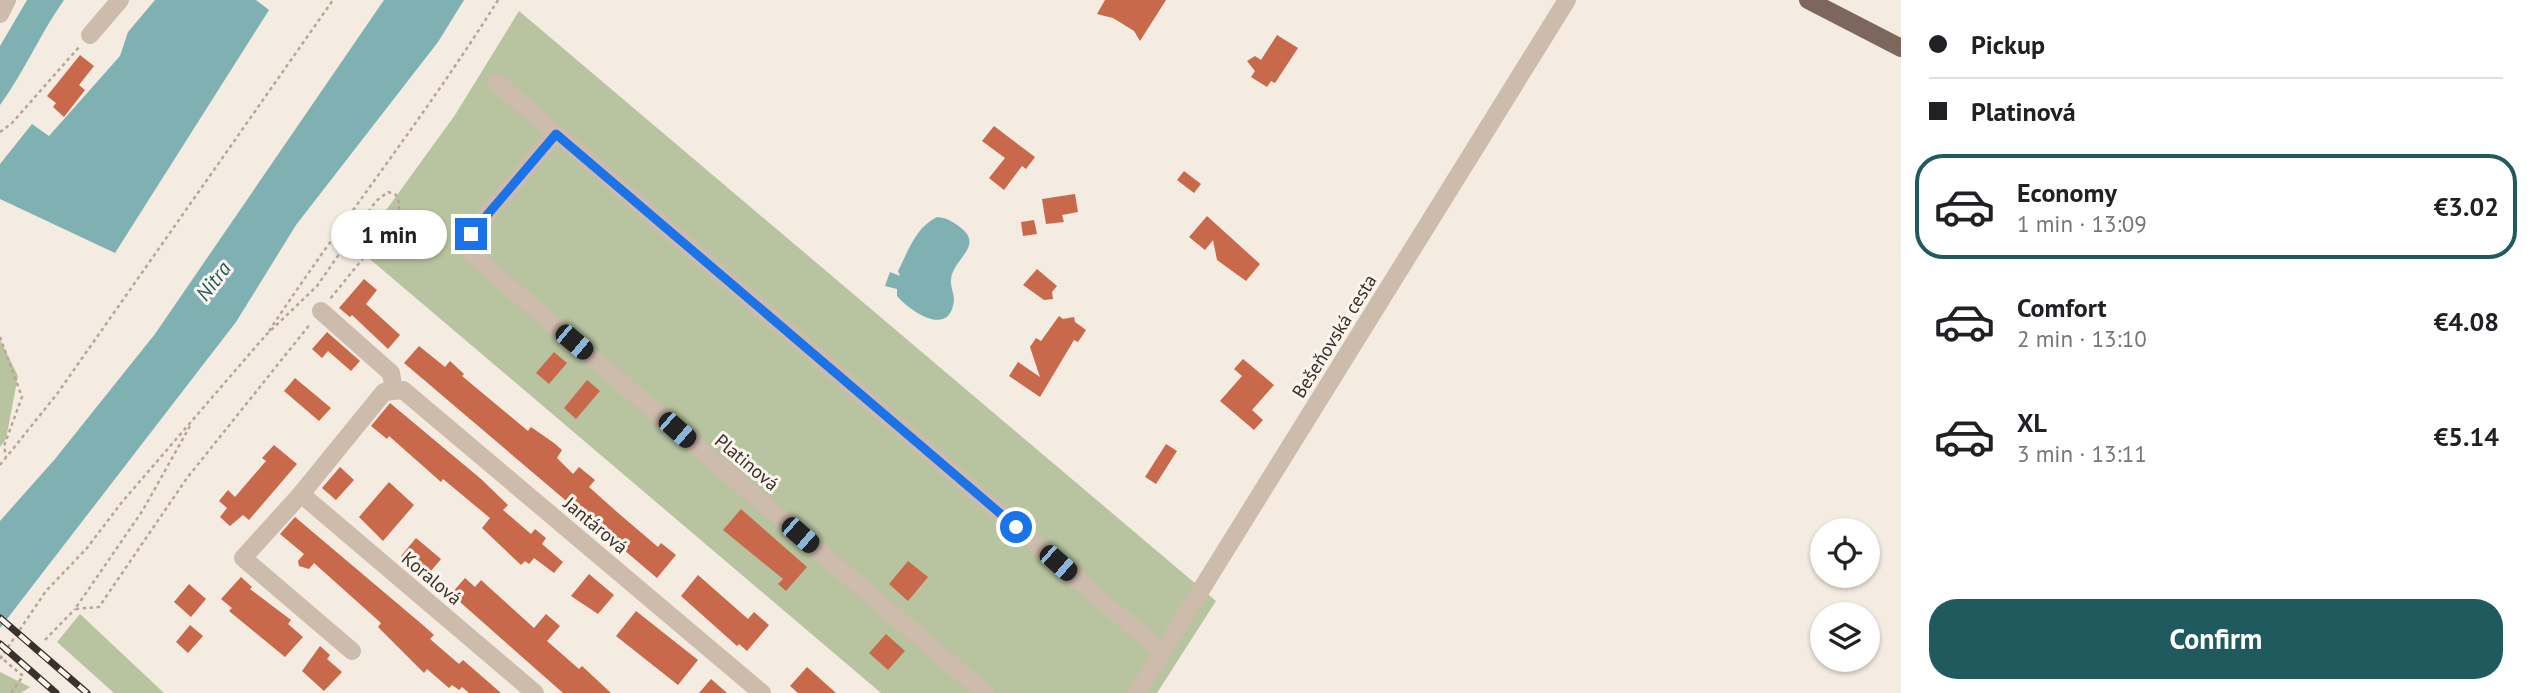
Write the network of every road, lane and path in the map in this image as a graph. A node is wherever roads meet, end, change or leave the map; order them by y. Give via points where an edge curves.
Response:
1 (7, 0) edge
2 (120, 0) edge
3 (332, 0) edge
4 (498, 0) edge
5 (1567, 0) edge
6 (1808, 0) edge
7 (0, 13) edge
8 (90, 36) joint
9 (1901, 48) edge
10 (496, 82) dead end
11 (0, 132) edge
12 (556, 134) junction
13 (321, 310) junction
14 (266, 335) junction
15 (0, 337) edge
16 (398, 390) junction
17 (190, 426) junction
18 (6, 457) junction
19 (0, 465) edge
20 (301, 494) junction
21 (75, 610) junction
22 (45, 640) dead end
23 (352, 651) dead end
24 (1162, 652) junction
25 (1, 658) edge
26 (11, 693) edge
27 (535, 693) edge
28 (762, 693) edge
29 (985, 693) edge
30 (1137, 693) edge

1 - 7 street
2 - 8 street
3 - 18 path via 57,394
4 - 14 path via 463,57
5 - 24 street, Bešeňovská cesta
6 - 9 main road
8 - 11 path
10 - 12 street
12 - 24 street
12 - 29 street, Platinová via 471,234 467,246 471,254
13 - 14 path via 395,219 400,205 396,195 388,192 376,201 317,286
13 - 16 street via 391,373
13 - 21 path via 187,478 99,607
14 - 17 path
15 - 18 path via 22,397 5,446
16 - 20 street via 384,392
16 - 28 street, Jantárová
17 - 21 path via 143,510
17 - 25 path via 46,591
18 - 19 path
20 - 23 street via 243,558
20 - 27 street, Koralová
21 - 22 path
24 - 30 street, Bešeňovská cesta
25 - 26 path via 23,676

